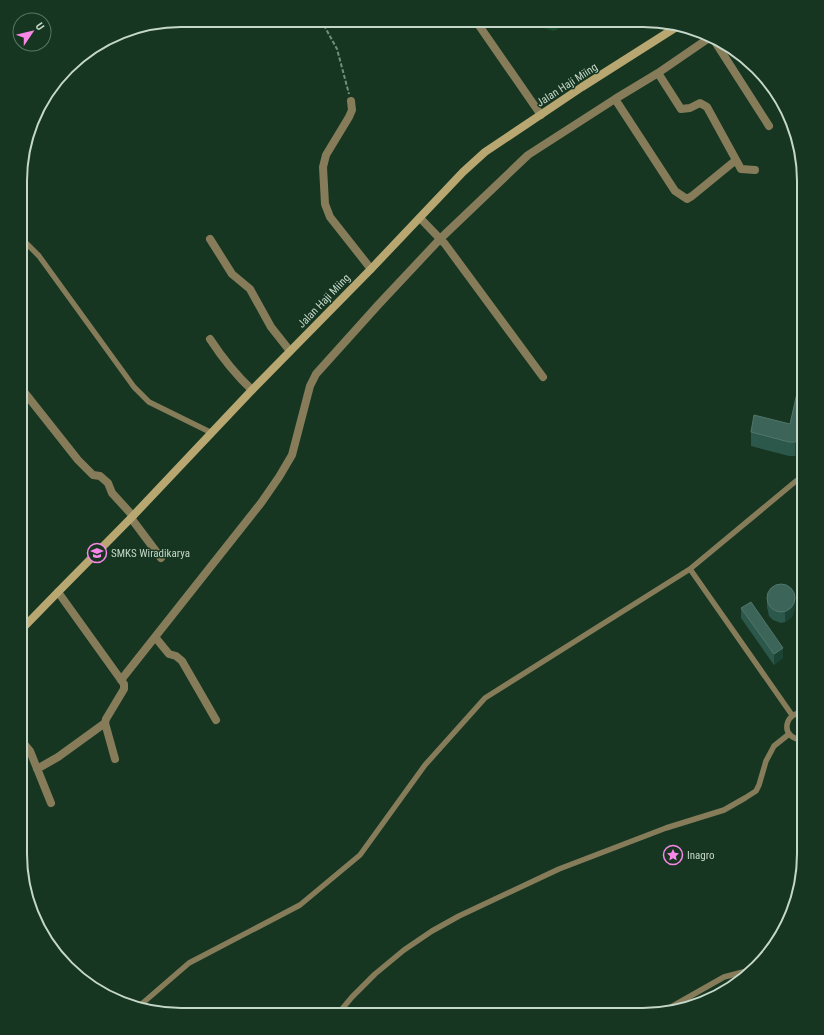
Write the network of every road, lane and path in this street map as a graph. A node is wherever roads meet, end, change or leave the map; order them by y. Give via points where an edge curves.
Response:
1 (325, 27) edge
2 (480, 27) edge
3 (672, 30) edge
4 (705, 40) edge
5 (719, 47) edge
6 (658, 73) junction
7 (615, 99) junction
8 (351, 101) joint
9 (541, 115) junction
10 (769, 126) dead end
11 (736, 160) junction
12 (755, 170) dead end
13 (420, 218) junction
14 (210, 239) dead end
15 (440, 239) junction
16 (27, 244) edge
17 (371, 269) junction
18 (210, 339) dead end
19 (290, 351) junction
20 (543, 377) dead end
21 (252, 390) junction
22 (27, 396) edge
23 (212, 432) junction
24 (797, 480) edge
25 (132, 517) junction
26 (161, 558) dead end
27 (690, 569) junction
28 (58, 592) junction
29 (27, 624) edge
30 (155, 637) junction
31 (120, 680) junction
32 (797, 713) edge
33 (792, 715) junction
34 (216, 720) dead end
35 (105, 723) junction
36 (789, 734) junction
37 (797, 740) edge
38 (27, 747) edge
39 (30, 751) junction
40 (27, 752) edge
41 (115, 759) dead end
42 (37, 769) junction
43 (52, 803) dead end
44 (742, 972) edge
45 (142, 1003) edge
46 (675, 1005) edge
47 (343, 1008) edge

1 - 8 path via 337,49
2 - 9 street
3 - 9 main road, Jalan Haji Miing
4 - 6 street
5 - 10 street
6 - 7 street
6 - 11 street via 681,109 700,103 707,107
7 - 11 street via 675,191 687,199
7 - 15 street via 528,155
8 - 17 street via 352,110 349,118 326,155 323,167 325,204 330,217
9 - 13 main road, Jalan Haji Miing via 479,157
11 - 12 street via 741,169
13 - 15 street
13 - 17 main road, Jalan Haji Miing
14 - 19 street via 232,274 250,289 272,327
15 - 20 street
15 - 30 street via 316,374 310,386 292,455 279,478
16 - 23 lane via 39,256 134,387 149,402
17 - 19 main road, Jalan Haji Miing
18 - 21 street via 222,359
19 - 21 main road, Jalan Haji Miing
21 - 23 main road, Jalan Haji Miing
22 - 25 street via 78,460 93,475 100,476 108,483 112,493
23 - 25 main road, Jalan Haji Miing
24 - 27 lane
25 - 26 street
25 - 28 main road, Jalan Haji Miing
27 - 33 lane
27 - 45 lane via 484,698 424,765 360,855 300,905 189,963
28 - 29 main road, Jalan Haji Miing
28 - 31 street
30 - 31 street
30 - 34 street via 169,654 182,661
31 - 35 street via 124,684 124,689
32 - 33 lane
33 - 36 lane via 786,726
35 - 41 street
35 - 42 street
36 - 37 lane
36 - 47 lane via 774,746 756,791 745,798 724,810 666,828 559,869 459,916 404,950 375,974
38 - 39 street
39 - 40 street
39 - 42 street
42 - 43 street
44 - 46 lane via 724,977

